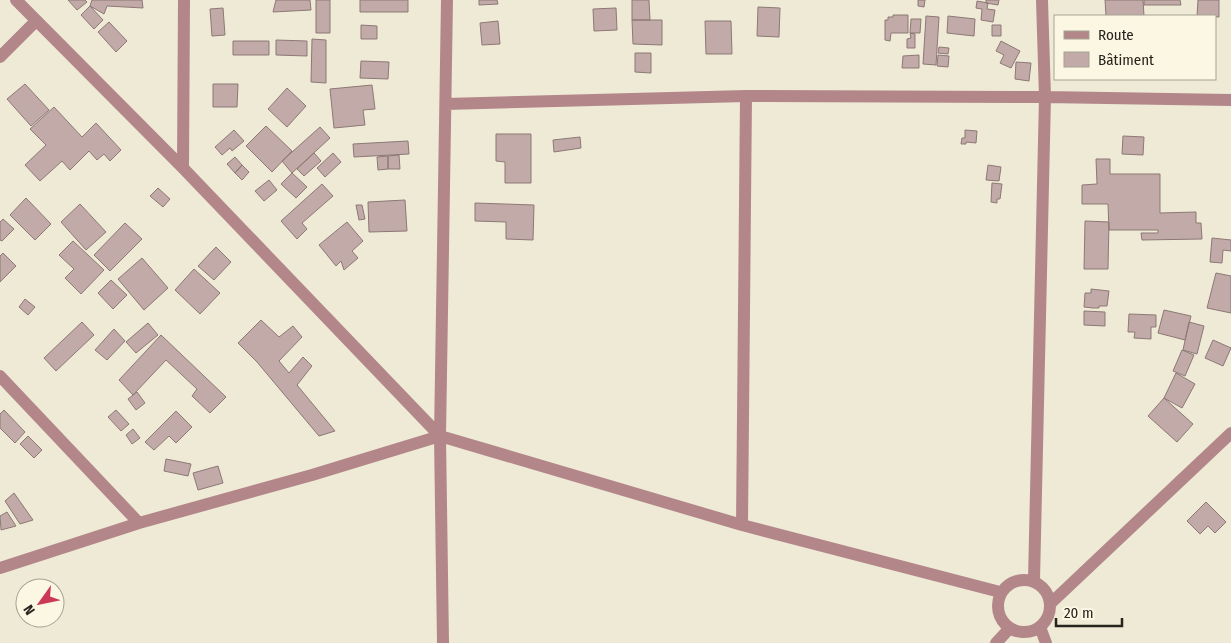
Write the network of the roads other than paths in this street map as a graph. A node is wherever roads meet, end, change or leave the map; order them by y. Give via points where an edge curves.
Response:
1 (16, 0) edge
2 (184, 0) edge
3 (447, 0) edge
4 (1042, 0) edge
5 (36, 21) junction
6 (0, 57) edge
7 (746, 96) junction
8 (1045, 97) junction
9 (1231, 100) edge
10 (446, 104) junction
11 (183, 168) junction
12 (0, 376) edge
13 (1231, 433) edge
14 (440, 436) junction
15 (139, 524) junction
16 (742, 525) junction
17 (0, 568) edge
18 (1034, 580) junction
19 (1000, 592) junction
20 (1051, 603) junction
21 (1040, 627) junction
22 (1009, 628) junction
23 (443, 643) edge
24 (996, 643) edge
25 (1046, 643) edge

1 - 5 street
2 - 11 street
3 - 10 street
4 - 8 street
5 - 6 street
5 - 11 street
7 - 8 street
7 - 10 street
7 - 16 street
8 - 9 street
8 - 18 street
10 - 14 street
11 - 14 street
12 - 15 street
13 - 20 street
14 - 15 street
14 - 16 street
14 - 23 street
15 - 17 street
16 - 19 street
18 - 19 street via 1014,580
18 - 20 street via 1045,589
19 - 22 street via 996,605 1000,618
20 - 21 street via 1048,617
21 - 22 street via 1025,633
21 - 25 street
22 - 24 street

